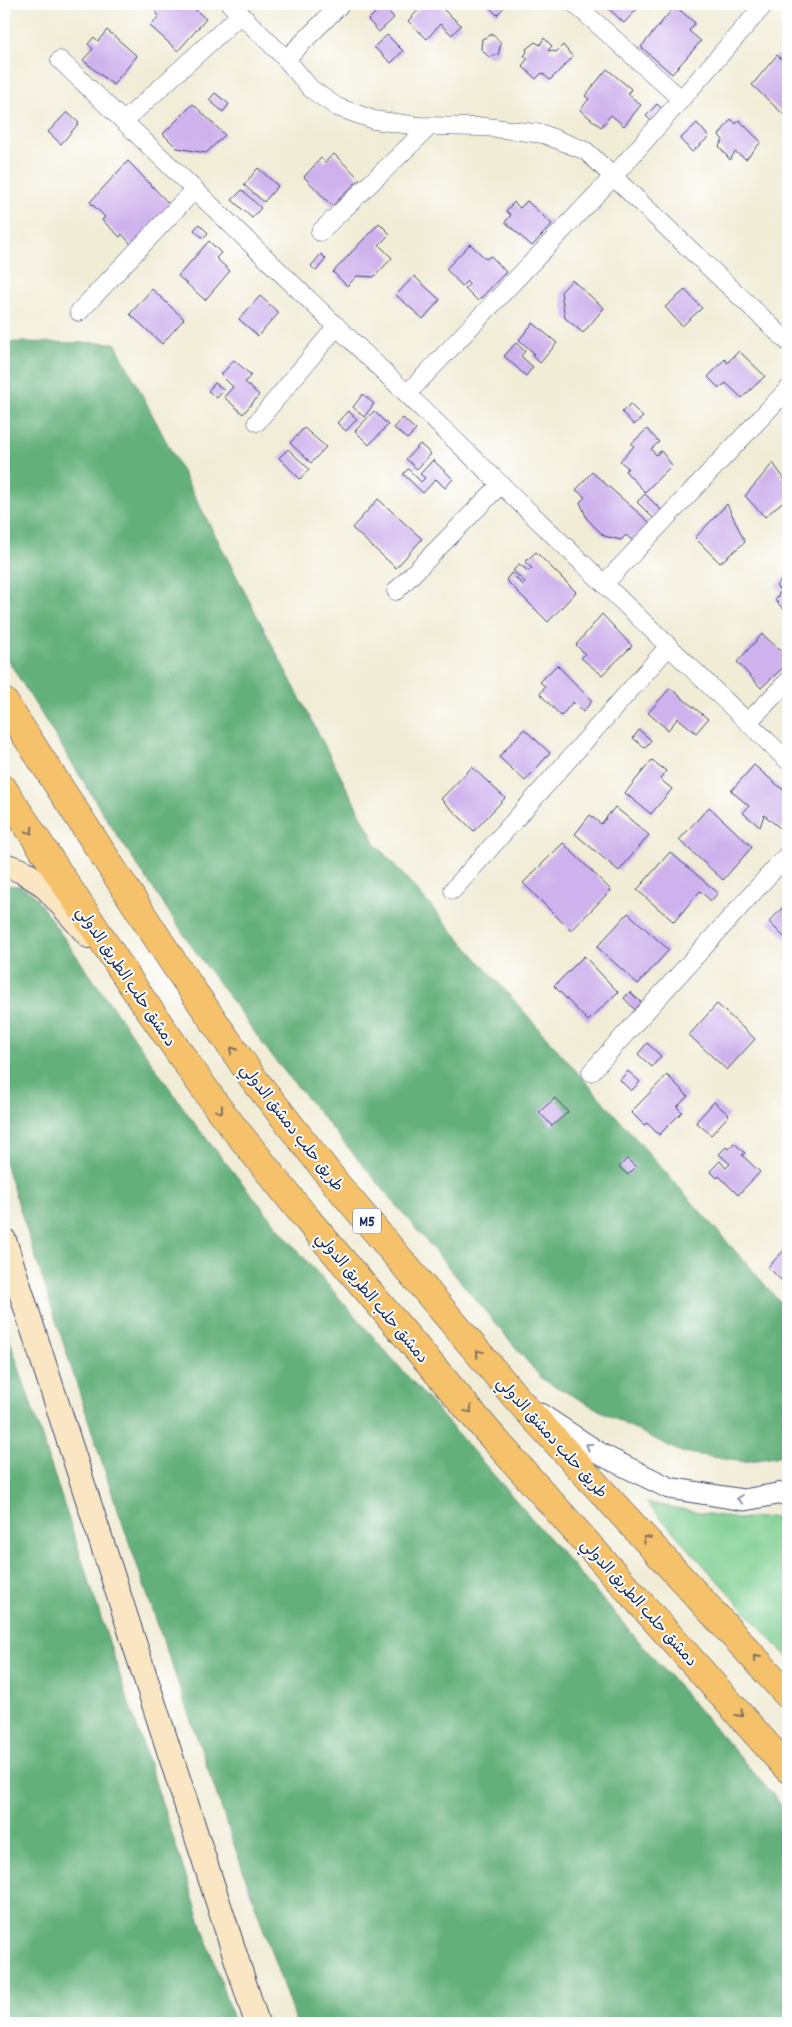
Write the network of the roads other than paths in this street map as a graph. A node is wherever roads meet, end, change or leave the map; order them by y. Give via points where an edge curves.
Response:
1 (341, 4) edge
2 (575, 4) edge
3 (764, 6) dead end
4 (235, 9) edge
5 (286, 59) junction
6 (60, 60) dead end
7 (682, 99) junction
8 (124, 121) junction
9 (430, 126) junction
10 (613, 176) junction
11 (195, 189) junction
12 (320, 232) dead end
13 (79, 312) dead end
14 (337, 326) junction
15 (788, 342) edge
16 (788, 389) edge
17 (407, 394) junction
18 (257, 422) dead end
19 (500, 484) junction
20 (604, 584) junction
21 (396, 591) dead end
22 (669, 646) junction
23 (788, 681) edge
24 (4, 702) edge
25 (748, 722) junction
26 (788, 761) edge
27 (4, 790) edge
28 (788, 854) edge
29 (4, 865) edge
30 (453, 890) dead end
31 (134, 988) junction
32 (591, 1072) dead end
33 (4, 1240) edge
34 (520, 1402) junction
35 (788, 1492) edge
36 (788, 1695) edge
37 (788, 1769) edge
38 (257, 2023) edge

1 - 5 street
2 - 7 street
3 - 7 street
4 - 5 street
4 - 8 street
5 - 9 street via 311,89 337,107 374,120
6 - 8 street
7 - 10 street
8 - 11 street
9 - 10 street via 486,127 543,134 586,151
9 - 12 street
10 - 15 street
10 - 17 street
11 - 13 street
11 - 14 street
14 - 17 street
14 - 18 street
16 - 20 street
17 - 19 street
19 - 20 street
19 - 21 street
20 - 22 street
22 - 25 street
22 - 30 street
23 - 25 street
34 -> 24 highway, طريق حلب دمشق الدولي / M5 via 338,1186 253,1078 136,907
25 - 26 street
27 -> 31 highway, دمشق حلب الطريق الدولي
28 - 32 street
29 - 31 main road via 22,871 44,885
31 -> 37 highway, دمشق حلب الطريق الدولي via 218,1108 312,1225 488,1432
33 - 38 main road
35 -> 34 street via 744,1500 670,1488 604,1456
36 -> 34 highway, طريق حلب دمشق الدولي / M5

